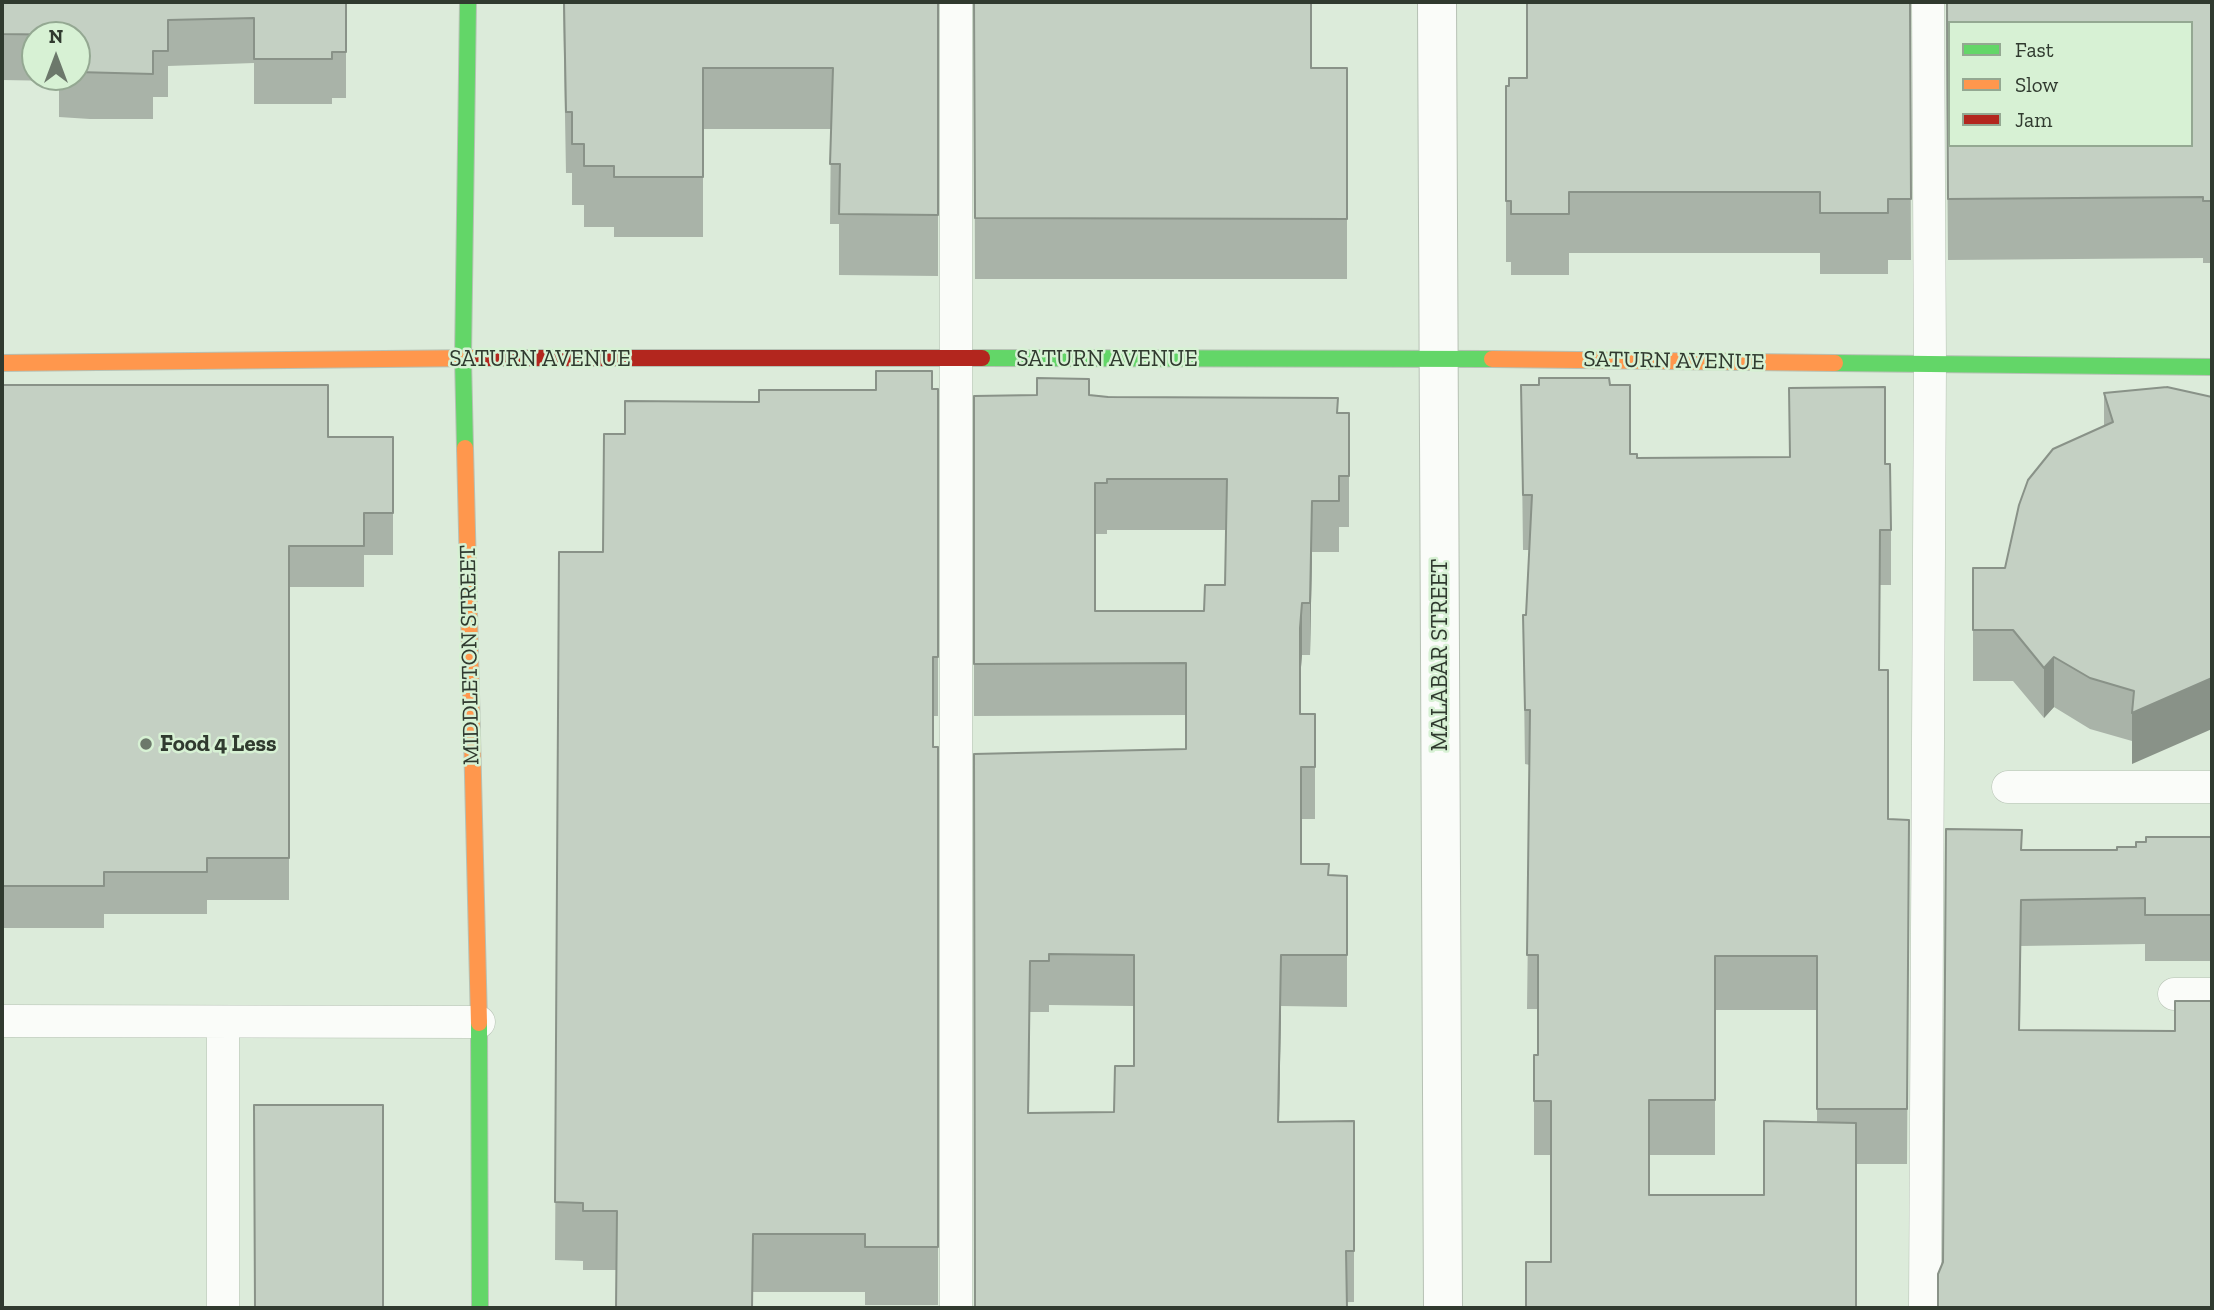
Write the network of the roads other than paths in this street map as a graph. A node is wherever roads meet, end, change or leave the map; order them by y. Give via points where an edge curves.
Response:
1 (468, 2) edge
2 (956, 2) edge
3 (1437, 2) edge
4 (1928, 2) edge
5 (463, 358) junction
6 (1438, 358) junction
7 (954, 360) junction
8 (2, 363) edge
9 (1930, 364) junction
10 (2212, 367) edge
11 (2008, 787) dead end
12 (2212, 787) edge
13 (2174, 993) dead end
14 (2212, 993) edge
15 (2, 1021) edge
16 (223, 1022) junction
17 (479, 1022) junction
18 (223, 1308) edge
19 (480, 1308) edge
20 (956, 1308) edge
21 (1443, 1308) edge
22 (1925, 1308) edge

1 - 5 street, MIDDLETON STREET
2 - 7 lane
3 - 6 street, MALABAR STREET
4 - 9 lane
5 - 7 street, SATURN AVENUE
5 - 8 street, SATURN AVENUE
5 - 17 street, MIDDLETON STREET
6 - 7 street, SATURN AVENUE
6 - 9 street, SATURN AVENUE
6 - 21 street, MALABAR STREET
7 - 20 lane
9 - 10 street, SATURN AVENUE
9 - 22 lane
11 - 12 lane
13 - 14 lane
15 - 16 lane
16 - 17 lane
16 - 18 lane
17 - 19 street, MIDDLETON STREET

